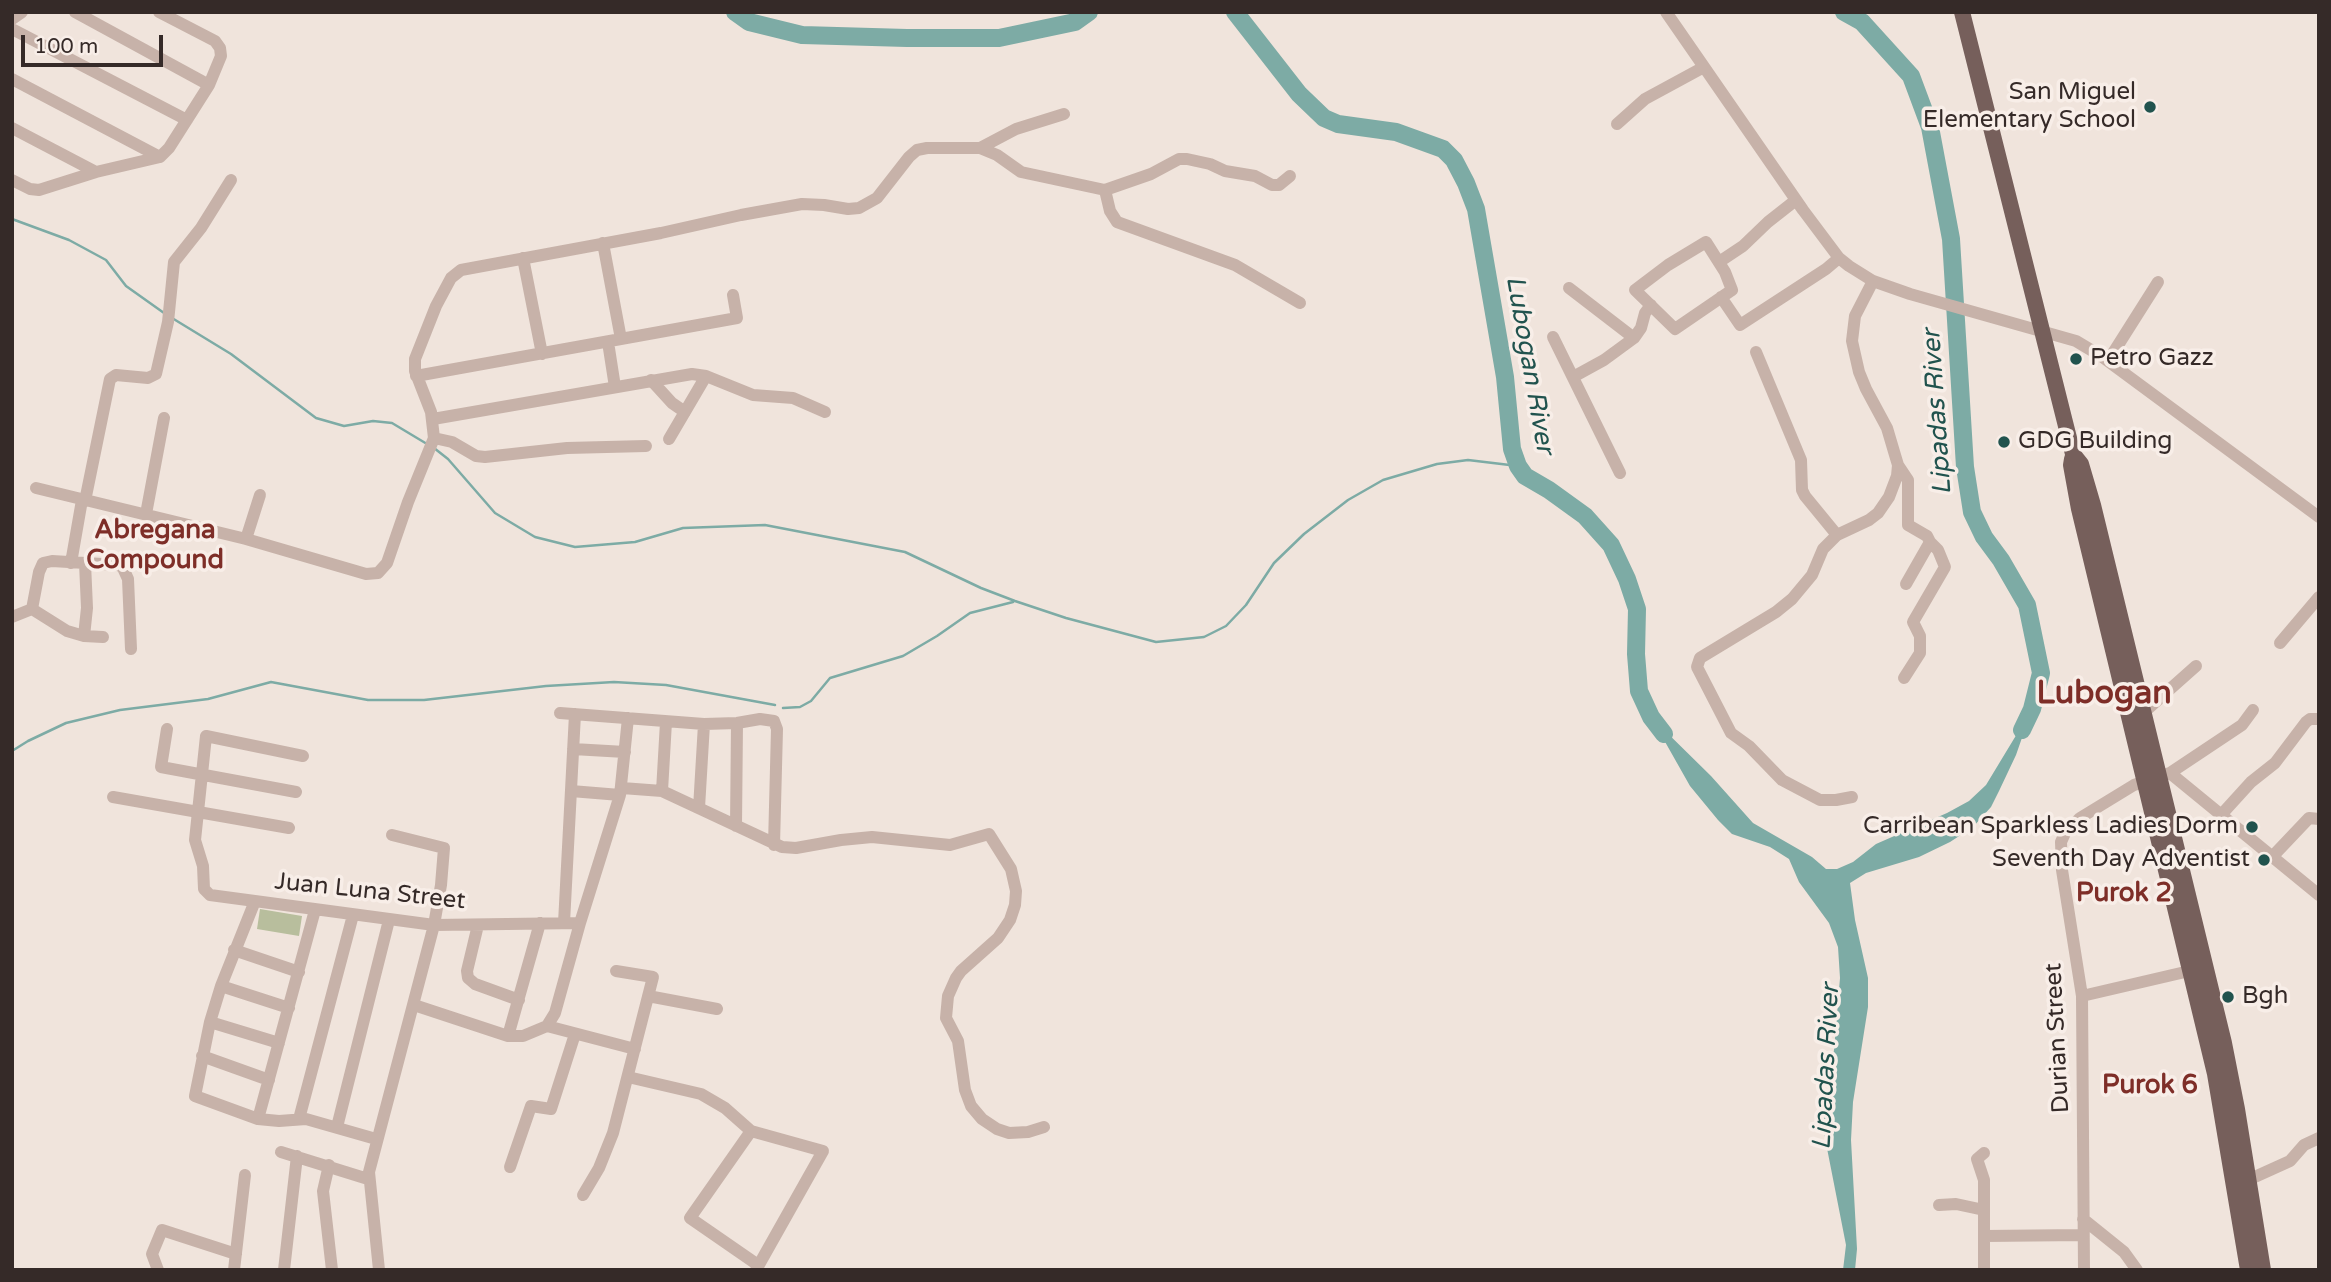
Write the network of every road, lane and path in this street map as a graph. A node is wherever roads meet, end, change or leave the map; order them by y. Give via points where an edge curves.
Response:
1 (22, 12) edge
2 (75, 12) edge
3 (159, 12) edge
4 (1666, 12) edge
5 (1962, 12) edge
6 (12, 19) edge
7 (12, 29) edge
8 (1704, 67) junction
9 (12, 79) edge
10 (209, 85) junction
11 (1064, 114) dead end
12 (187, 121) junction
13 (1617, 124) dead end
14 (12, 128) edge
15 (980, 148) junction
16 (160, 157) junction
17 (96, 172) junction
18 (1290, 176) dead end
19 (12, 180) edge
20 (232, 180) dead end
21 (1105, 190) junction
22 (1796, 200) junction
23 (603, 243) junction
24 (523, 258) junction
25 (1839, 258) junction
26 (1719, 262) junction
27 (1873, 281) junction
28 (2158, 282) dead end
29 (1569, 288) dead end
30 (733, 295) dead end
31 (1721, 297) junction
32 (1300, 303) dead end
33 (1651, 305) junction
34 (2042, 330) junction
35 (1553, 337) dead end
36 (1634, 338) junction
37 (615, 341) junction
38 (1756, 352) dead end
39 (542, 354) junction
40 (2108, 361) junction
41 (416, 376) junction
42 (706, 376) junction
43 (1573, 377) junction
44 (651, 380) junction
45 (615, 387) junction
46 (685, 412) junction
47 (825, 412) dead end
48 (164, 418) dead end
49 (433, 419) junction
50 (434, 438) junction
51 (669, 439) dead end
52 (646, 446) dead end
53 (2073, 453) junction
54 (1898, 466) junction
55 (1620, 473) dead end
56 (36, 488) dead end
57 (260, 495) dead end
58 (84, 501) junction
59 (146, 514) junction
60 (2319, 517) edge
61 (1837, 535) junction
62 (246, 539) junction
63 (1930, 542) junction
64 (71, 563) junction
65 (85, 563) junction
66 (1906, 584) dead end
67 (2319, 597) edge
68 (32, 609) junction
69 (12, 617) edge
70 (84, 636) junction
71 (103, 637) dead end
72 (2280, 643) dead end
73 (131, 649) dead end
74 (2196, 666) dead end
75 (1904, 678) dead end
76 (2253, 710) dead end
77 (560, 713) dead end
78 (2142, 714) junction
79 (575, 715) junction
80 (628, 718) junction
81 (2319, 719) edge
82 (666, 722) junction
83 (737, 723) junction
84 (704, 724) junction
85 (167, 729) dead end
86 (573, 749) junction
87 (625, 752) junction
88 (303, 756) dead end
89 (203, 774) junction
90 (2158, 776) junction
91 (571, 791) junction
92 (621, 791) junction
93 (662, 791) junction
94 (296, 792) dead end
95 (113, 797) dead end
96 (1852, 797) dead end
97 (699, 808) junction
98 (199, 812) junction
99 (2221, 815) junction
100 (2319, 819) edge
101 (736, 826) junction
102 (289, 828) dead end
103 (392, 835) dead end
104 (774, 845) junction
105 (2272, 857) junction
106 (2319, 895) edge
107 (256, 901) junction
108 (315, 910) junction
109 (353, 915) junction
110 (390, 920) junction
111 (540, 923) junction
112 (565, 923) junction
113 (580, 923) junction
114 (434, 925) junction
115 (478, 925) junction
116 (234, 950) junction
117 (2198, 969) junction
118 (616, 971) dead end
119 (299, 972) junction
120 (221, 986) junction
121 (648, 996) junction
122 (2082, 996) junction
123 (519, 1000) junction
124 (414, 1005) junction
125 (289, 1008) junction
126 (717, 1009) dead end
127 (210, 1022) junction
128 (547, 1026) junction
129 (575, 1034) junction
130 (508, 1036) junction
131 (279, 1043) junction
132 (635, 1049) junction
133 (202, 1056) junction
134 (628, 1077) junction
135 (269, 1080) junction
136 (258, 1119) junction
137 (299, 1119) junction
138 (337, 1127) junction
139 (1044, 1127) dead end
140 (751, 1130) junction
141 (2319, 1138) edge
142 (376, 1139) junction
143 (281, 1152) dead end
144 (1984, 1153) dead end
145 (296, 1156) junction
146 (330, 1165) junction
147 (510, 1167) dead end
148 (245, 1175) dead end
149 (368, 1179) junction
150 (2248, 1180) junction
151 (583, 1195) dead end
152 (1939, 1205) dead end
153 (1984, 1210) junction
154 (2083, 1219) junction
155 (2083, 1235) junction
156 (1985, 1236) junction
157 (236, 1254) junction
158 (757, 1267) edge
159 (158, 1270) edge
160 (234, 1270) edge
161 (284, 1270) edge
162 (332, 1270) edge
163 (379, 1270) edge
164 (1984, 1270) edge
165 (2084, 1270) edge
166 (2137, 1270) edge
167 (2248, 1270) edge
168 (2263, 1270) edge

1 - 6 street
2 - 10 street
3 - 10 street via 220,48
4 - 8 street
5 - 34 main road
7 - 12 street
8 - 13 street via 1645,99
8 - 22 street
9 - 16 street
10 - 12 street
11 - 15 street via 1016,128
12 - 16 street
14 - 17 street
15 - 21 street via 1021,172
15 - 23 street via 917,150 877,198 859,208 802,204
16 - 17 street
17 - 19 street via 39,190
18 - 21 street via 1272,185 1255,176 1179,159
20 - 58 street via 174,262 168,323 156,374 110,379
21 - 32 street via 1117,222 1235,265
22 - 25 street
22 - 26 street
23 - 24 street
23 - 37 street
24 - 39 street
24 - 41 street via 468,268 452,278 418,351
25 - 27 street
25 - 31 street via 1740,325
26 - 31 street via 1732,290
26 - 33 street via 1706,242 1684,254 1635,289
27 - 34 street
27 - 54 street via 1855,316 1852,341 1859,372 1887,428
28 - 40 street
29 - 36 street
30 - 37 street via 737,318
31 - 33 street via 1675,329
33 - 36 street
34 - 40 street via 2076,341
34 - 53 main road
35 - 43 street
36 - 43 street
37 - 39 street
37 - 45 street
38 - 61 street via 1801,460 1802,490
39 - 41 street
40 - 60 street
41 - 49 street
42 - 44 street
42 - 46 street
42 - 47 street via 753,396 786,396
43 - 55 street
44 - 45 street
44 - 46 street
45 - 49 street
46 - 51 street
48 - 59 street
49 - 50 street
50 - 52 street via 476,456 493,457 568,448
50 - 62 street via 387,563 378,573 366,574
53 - 78 main road via 2081,464 2093,505
53 - 90 main road via 2080,509
54 - 61 street via 1894,485 1878,513
54 - 63 street via 1908,481 1908,525
56 - 58 street
57 - 62 street
58 - 59 street
58 - 64 street
59 - 62 street
61 - 96 street via 1792,598 1700,659 1697,667 1731,733 1782,780 1820,800
63 - 66 street
63 - 75 street via 1945,567 1913,622 1920,636 1920,653
64 - 65 street
64 - 68 street via 43,563
65 - 70 street
65 - 73 street via 119,565 126,572
67 - 72 street
68 - 69 street
68 - 70 street
70 - 71 street
74 - 78 street
76 - 90 street, Durian Street via 2242,725
77 - 79 street
78 - 90 main road
79 - 80 street
79 - 86 street
80 - 82 street
80 - 87 street
81 - 99 street via 2306,722 2275,763
82 - 84 street
82 - 93 street
83 - 84 street
83 - 101 street
83 - 104 street via 769,719 776,724
84 - 97 street
85 - 89 street via 161,766
86 - 87 street
86 - 91 street
87 - 92 street
88 - 89 street via 206,736
89 - 94 street
89 - 98 street
90 - 99 street
90 - 117 main road
90 - 122 street, Durian Street via 2080,818 2061,842
91 - 92 street
91 - 112 street
92 - 93 street
92 - 113 street
93 - 97 street
95 - 98 street
97 - 101 street
98 - 102 street
98 - 107 street, Juan Luna Street via 195,839 206,893
99 - 105 street
100 - 105 street via 2309,818
101 - 104 street
103 - 114 street via 444,848
104 - 139 street via 796,848 872,837 950,845 989,834 1011,869 1015,905 998,938 956,978 946,1018 958,1041 965,1090 982,1119 1009,1133
105 - 106 street
107 - 108 street, Juan Luna Street
107 - 116 street
108 - 109 street, Juan Luna Street
108 - 119 street
109 - 110 street, Juan Luna Street
109 - 137 street
110 - 114 street, Juan Luna Street
110 - 138 street
111 - 112 street, Juan Luna Street
111 - 115 street, Juan Luna Street
111 - 123 street
112 - 113 street, Juan Luna Street
113 - 128 street via 555,1013
114 - 115 street, Juan Luna Street
114 - 124 street
115 - 123 street via 468,978
116 - 119 street
116 - 120 street
117 - 122 street
117 - 150 main road via 2230,1071
117 - 167 main road
118 - 121 street via 653,977
119 - 125 street
120 - 125 street
120 - 127 street
121 - 126 street
121 - 132 street
122 - 154 street, Durian Street
123 - 130 street
124 - 130 street
124 - 142 street
125 - 131 street
127 - 131 street
127 - 133 street
128 - 129 street
128 - 130 street via 523,1036
129 - 132 street
129 - 147 street via 551,1109 531,1106
131 - 135 street
132 - 134 street
133 - 135 street
133 - 136 street via 196,1098
134 - 140 street via 713,1099
134 - 151 street via 607,1150
135 - 136 street
136 - 137 street
137 - 138 street
138 - 142 street
140 - 158 street via 690,1218
140 - 158 street via 823,1151
141 - 150 street via 2304,1145 2290,1161
142 - 149 street
143 - 145 street
144 - 153 street via 1977,1159 1984,1180
145 - 146 street
145 - 161 street
146 - 149 street
146 - 162 street via 323,1191
148 - 157 street
149 - 163 street
150 - 168 main road
152 - 153 street
153 - 156 street
154 - 155 street, Durian Street
154 - 166 street via 2124,1252
155 - 156 street
155 - 165 street, Durian Street
156 - 164 street
157 - 159 street via 162,1230 152,1254
157 - 160 street

